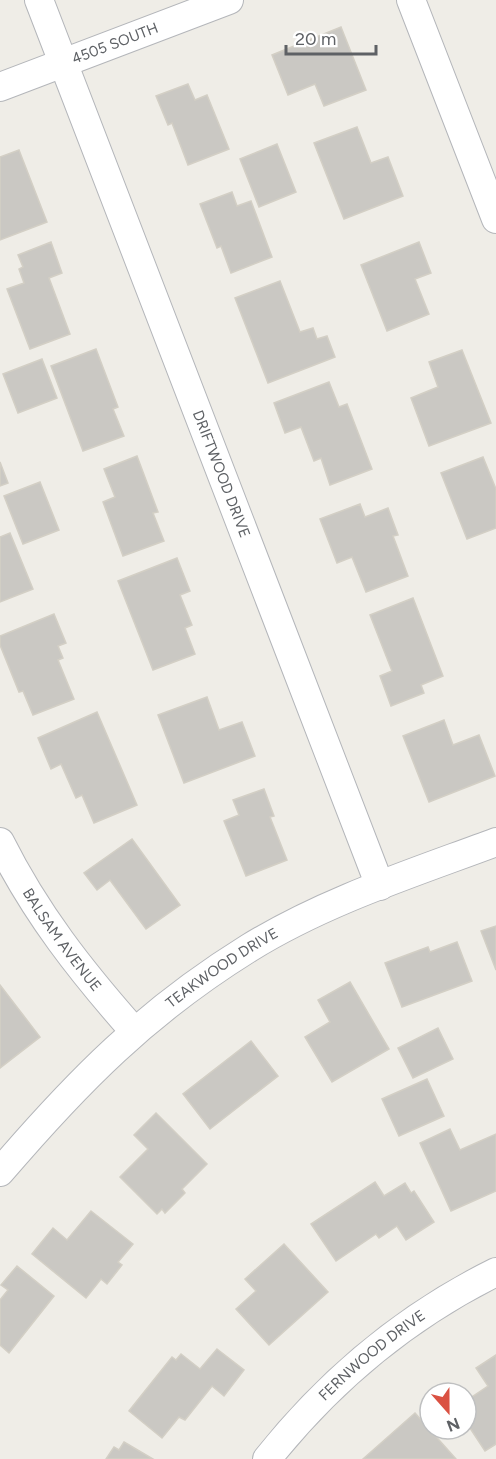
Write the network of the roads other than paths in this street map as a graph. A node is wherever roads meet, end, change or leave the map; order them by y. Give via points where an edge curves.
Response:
1 (39, 0) edge
2 (229, 0) edge
3 (411, 0) edge
4 (63, 63) junction
5 (0, 87) edge
6 (496, 219) edge
7 (0, 842) edge
8 (496, 842) edge
9 (380, 886) junction
10 (134, 1031) junction
11 (0, 1172) edge
12 (496, 1272) edge
13 (267, 1459) edge

1 - 4 street, DRIFTWOOD DRIVE
2 - 4 street, 4505 SOUTH
3 - 6 street
4 - 5 street, 4505 SOUTH
4 - 9 street, DRIFTWOOD DRIVE
7 - 10 street, BALSAM AVENUE via 52,933
8 - 9 street, TEAKWOOD DRIVE
9 - 10 street, TEAKWOOD DRIVE via 251,947
10 - 11 street, TEAKWOOD DRIVE via 60,1101
12 - 13 street, FERNWOOD DRIVE via 424,1311 381,1344 348,1371

